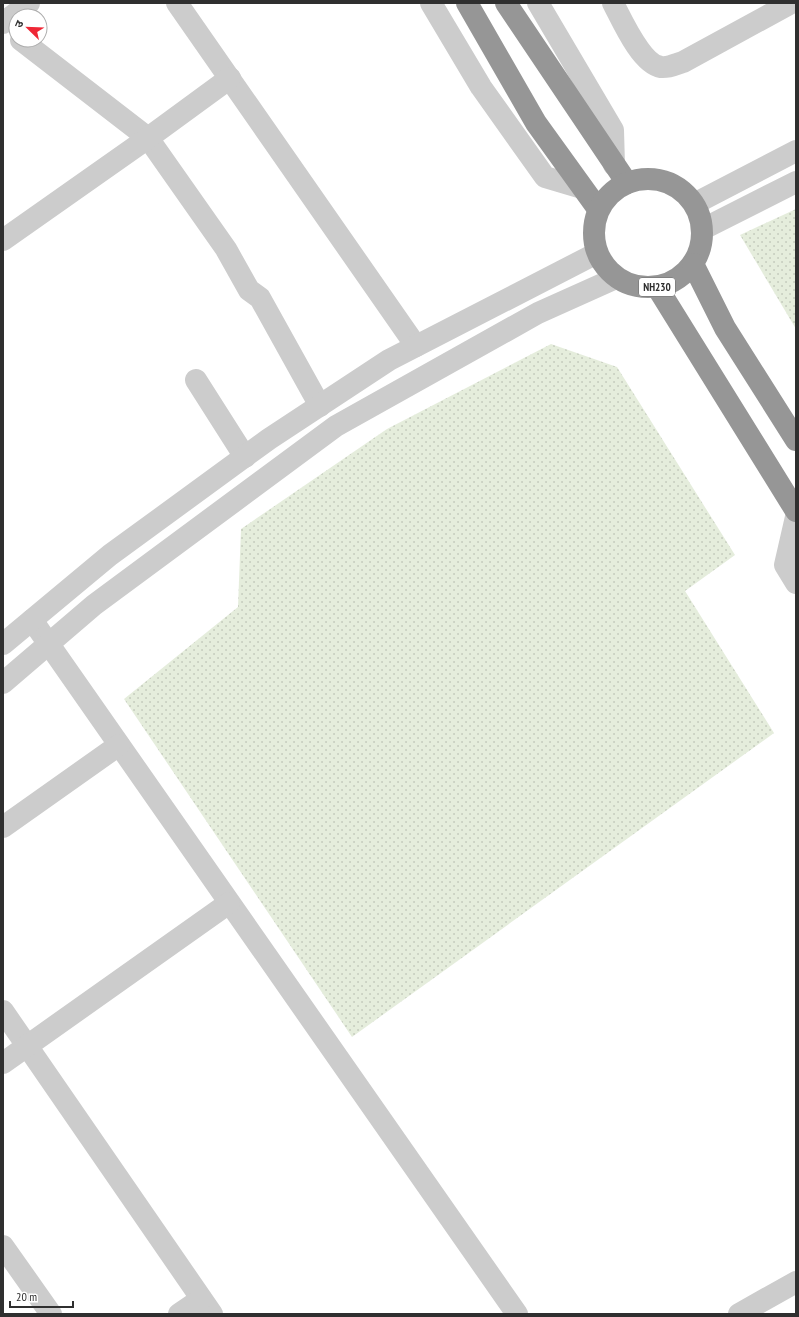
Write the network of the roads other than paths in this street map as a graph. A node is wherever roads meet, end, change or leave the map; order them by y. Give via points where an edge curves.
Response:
1 (29, 3) edge
2 (177, 3) edge
3 (431, 3) edge
4 (467, 3) edge
5 (506, 3) edge
6 (538, 3) edge
7 (613, 3) edge
8 (790, 3) edge
9 (3, 23) edge
10 (31, 48) edge
11 (230, 78) junction
12 (148, 138) junction
13 (796, 151) edge
14 (614, 165) junction
15 (627, 182) junction
16 (796, 182) edge
17 (582, 188) junction
18 (694, 204) junction
19 (598, 209) junction
20 (702, 229) junction
21 (3, 240) edge
22 (597, 253) junction
23 (693, 264) junction
24 (616, 278) junction
25 (657, 287) junction
26 (416, 346) junction
27 (196, 380) dead end
28 (320, 406) junction
29 (796, 440) edge
30 (245, 457) junction
31 (796, 511) edge
32 (796, 517) edge
33 (796, 583) edge
34 (32, 620) junction
35 (3, 644) edge
36 (49, 644) junction
37 (3, 683) edge
38 (119, 745) junction
39 (3, 827) edge
40 (229, 903) junction
41 (3, 1011) edge
42 (27, 1046) junction
43 (3, 1063) edge
44 (3, 1246) edge
45 (796, 1282) edge
46 (206, 1306) edge
47 (51, 1314) edge
48 (179, 1314) edge
49 (517, 1314) edge
50 (739, 1314) edge

1 - 9 street
2 - 11 street
3 - 17 street via 481,87 545,177
4 - 17 highway via 536,123
5 - 14 highway
6 - 14 street via 613,130
7 - 8 street via 642,55 661,67 682,62
10 - 12 street
11 - 12 street
11 - 26 street
12 - 21 street
12 - 28 street via 226,249 248,290 260,298
13 - 18 street
14 - 15 highway
15 - 18 highway, NH230 via 659,179 679,188
15 - 19 highway
16 - 20 street
17 - 19 highway
18 - 20 highway, NH230
19 - 22 highway, NH230 via 594,242
20 - 23 highway, NH230 via 702,242
22 - 24 highway, NH230 via 602,264
22 - 26 street
23 - 25 highway, NH230 via 676,280
23 - 29 highway via 725,328
24 - 25 highway, NH230 via 636,286
24 - 36 street via 538,313 336,426 94,605
25 - 31 highway, NH230
26 - 28 street via 389,360
27 - 30 street
28 - 30 street
30 - 34 street via 110,556
32 - 33 street via 785,565
34 - 35 street
34 - 36 street
36 - 37 street
36 - 38 street
38 - 39 street
38 - 40 street
40 - 42 street
40 - 49 street
41 - 42 street
42 - 43 street
42 - 46 street
44 - 47 street
45 - 50 street
46 - 48 street

